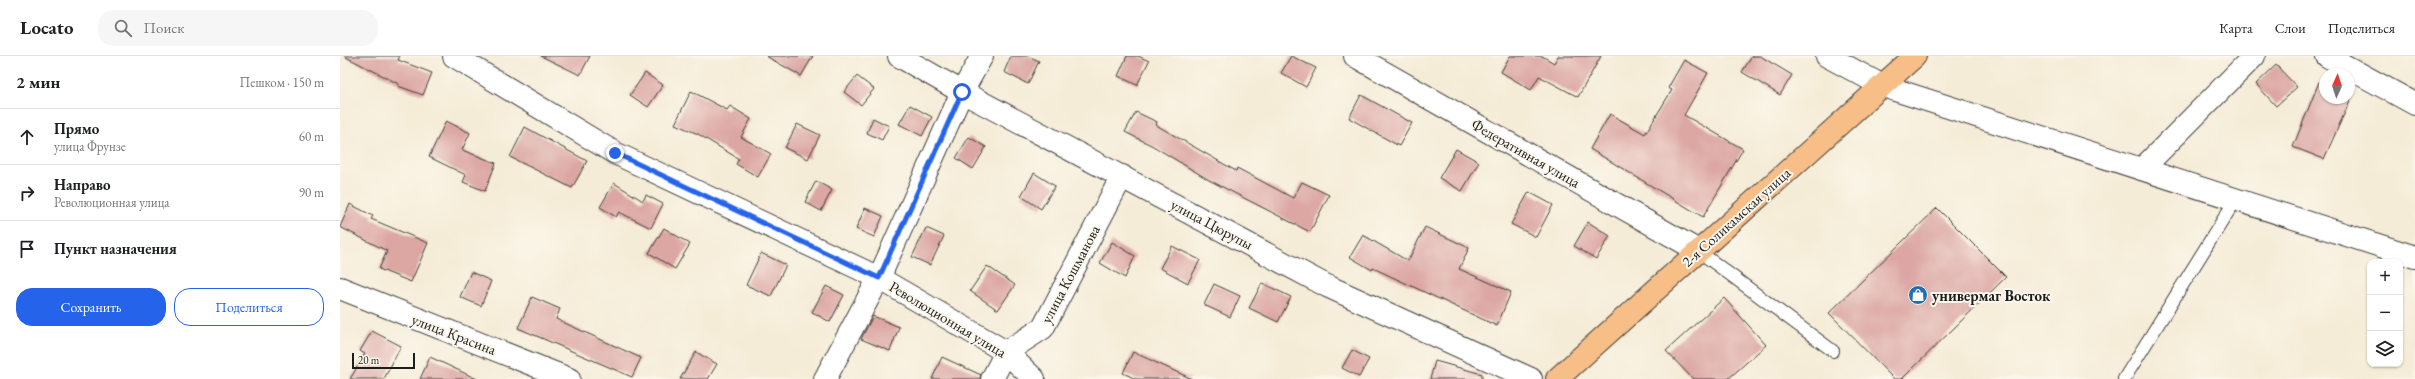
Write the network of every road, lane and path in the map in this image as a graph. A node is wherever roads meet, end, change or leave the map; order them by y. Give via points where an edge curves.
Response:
1 (454, 56) edge
2 (899, 56) edge
3 (982, 56) edge
4 (1355, 56) edge
5 (1827, 56) edge
6 (1915, 56) edge
7 (2254, 56) edge
8 (2327, 56) edge
9 (1883, 86) junction
10 (962, 92) junction
11 (2415, 104) edge
12 (2142, 169) junction
13 (1122, 176) junction
14 (2236, 199) junction
15 (1698, 250) junction
16 (2415, 257) edge
17 (879, 278) junction
18 (340, 288) edge
19 (1833, 351) dead end
20 (1006, 352) junction
21 (569, 379) edge
22 (825, 379) edge
23 (992, 379) edge
24 (1034, 379) edge
25 (1531, 379) edge
26 (1557, 379) edge
27 (2124, 379) edge

1 - 17 street, Революционная улица via 615,153
2 - 10 street, улица Цюрупы
3 - 10 street
4 - 15 street, Федеративная улица
5 - 9 street
6 - 9 main road, 2-я Соликамская улица
7 - 12 street
8 - 11 street
9 - 12 street
9 - 15 main road, 2-я Соликамская улица
10 - 13 street, улица Цюрупы
10 - 17 street
12 - 14 street
13 - 20 street, улица Кошманова via 1043,328
13 - 25 street, улица Цюрупы via 1327,286
14 - 16 street
14 - 27 lane
15 - 19 lane
15 - 26 main road, 2-я Соликамская улица
17 - 20 street, Революционная улица
17 - 22 street
18 - 21 street, улица Красина
20 - 23 street, улица Кошманова
20 - 24 street, Революционная улица

